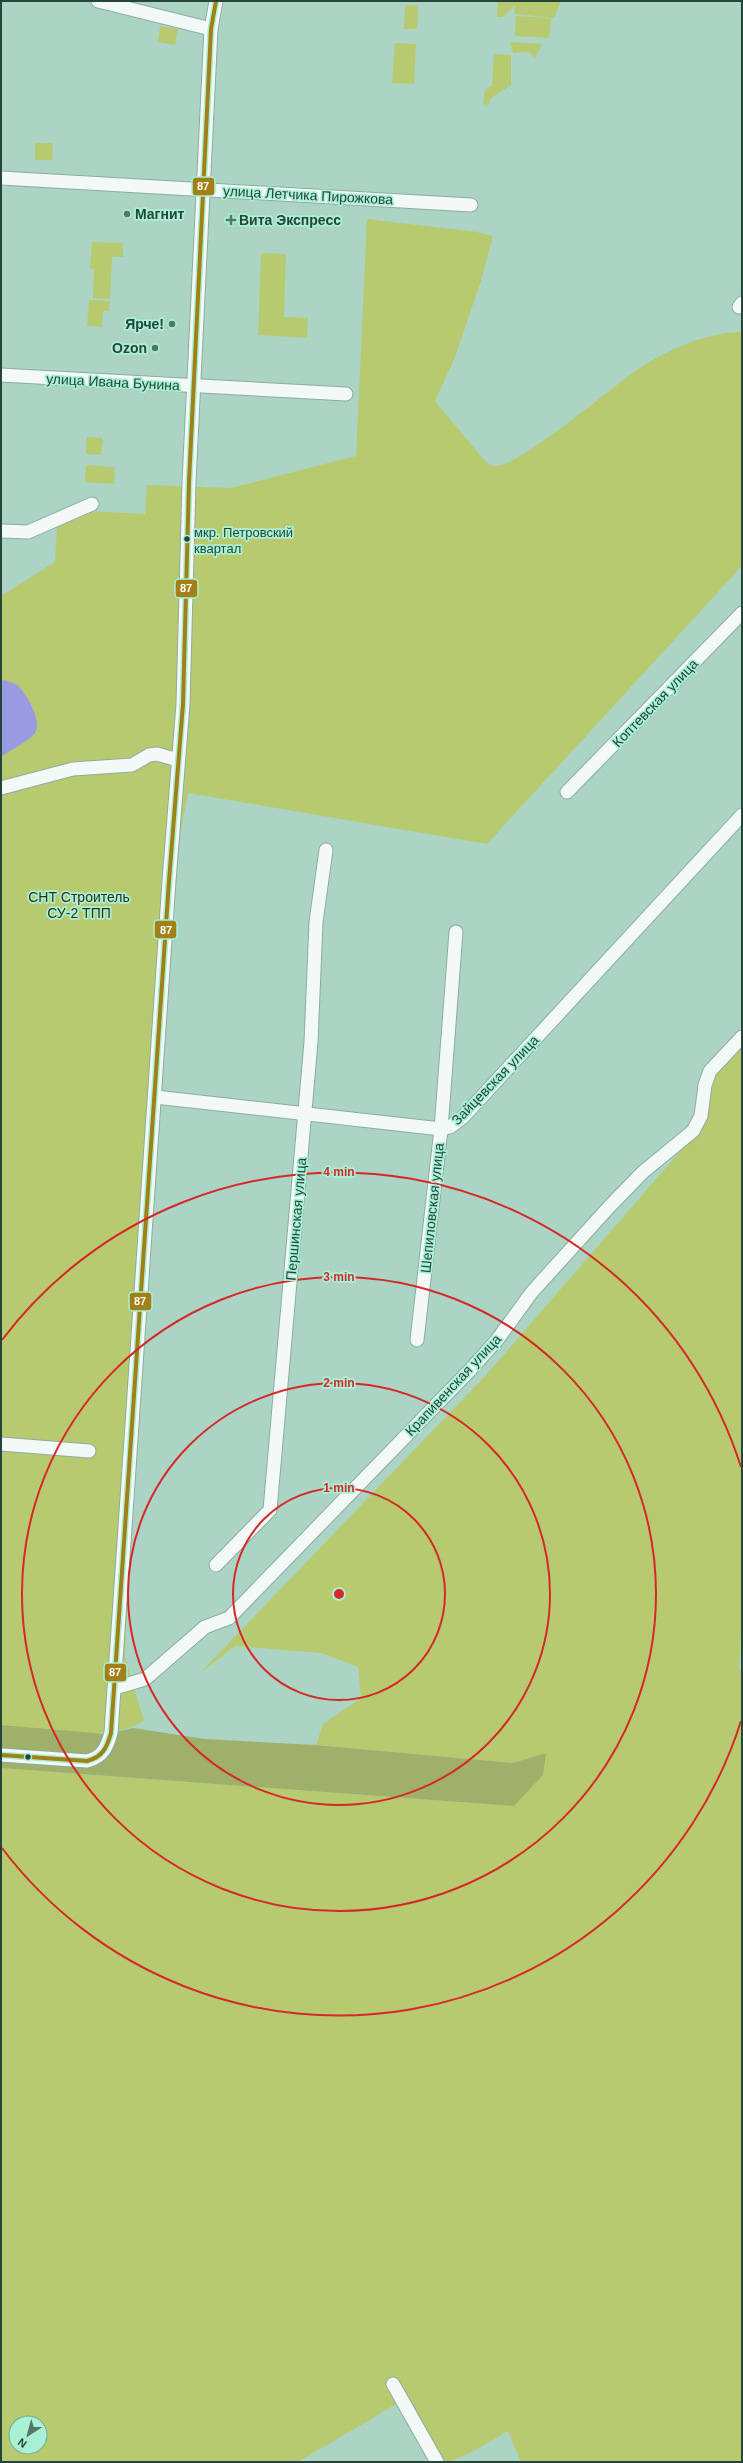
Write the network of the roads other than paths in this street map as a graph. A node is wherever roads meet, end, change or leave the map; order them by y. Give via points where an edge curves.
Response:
1 (98, 1) edge
2 (216, 1) edge
3 (211, 29) junction
4 (1, 178) edge
5 (204, 188) junction
6 (471, 205) dead end
7 (1, 375) edge
8 (194, 387) junction
9 (346, 394) dead end
10 (92, 504) dead end
11 (1, 531) edge
12 (742, 613) edge
13 (178, 760) junction
14 (1, 788) edge
15 (567, 792) dead end
16 (742, 816) edge
17 (326, 850) dead end
18 (456, 932) dead end
19 (742, 1037) edge
20 (155, 1097) junction
21 (305, 1114) junction
22 (440, 1129) junction
23 (417, 1340) dead end
24 (1, 1444) edge
25 (89, 1451) dead end
26 (216, 1565) dead end
27 (115, 1688) junction
28 (1, 1755) edge
29 (394, 2384) dead end
30 (437, 2462) edge

1 - 3 street
2 - 3 street
3 - 5 street
4 - 5 street, улица Летчика Пирожкова
5 - 6 street, улица Летчика Пирожкова
5 - 8 street
7 - 8 street, улица Ивана Бунина
8 - 9 street, улица Ивана Бунина
8 - 13 street via 189,482 186,648
10 - 11 street via 28,532
12 - 15 street, Коптевская улица
13 - 14 street via 157,754 149,755 132,765 73,770
13 - 20 street
16 - 22 street, Зайцевская улица via 463,1117 450,1127
17 - 21 street, Першинская улица via 316,922
18 - 22 street, Шепиловская улица
19 - 27 street, Крапивенская улица via 710,1071 705,1085 701,1116 693,1131 682,1143 643,1172 609,1207 532,1292 497,1340 471,1369 230,1618 205,1627 145,1679
20 - 21 street, Зайцевская улица
20 - 27 street
21 - 22 street, Зайцевская улица
21 - 26 street, Першинская улица via 270,1510
22 - 23 street, Шепиловская улица
24 - 25 street
27 - 28 street via 110,1733 102,1753 94,1759 83,1762
29 - 30 street

